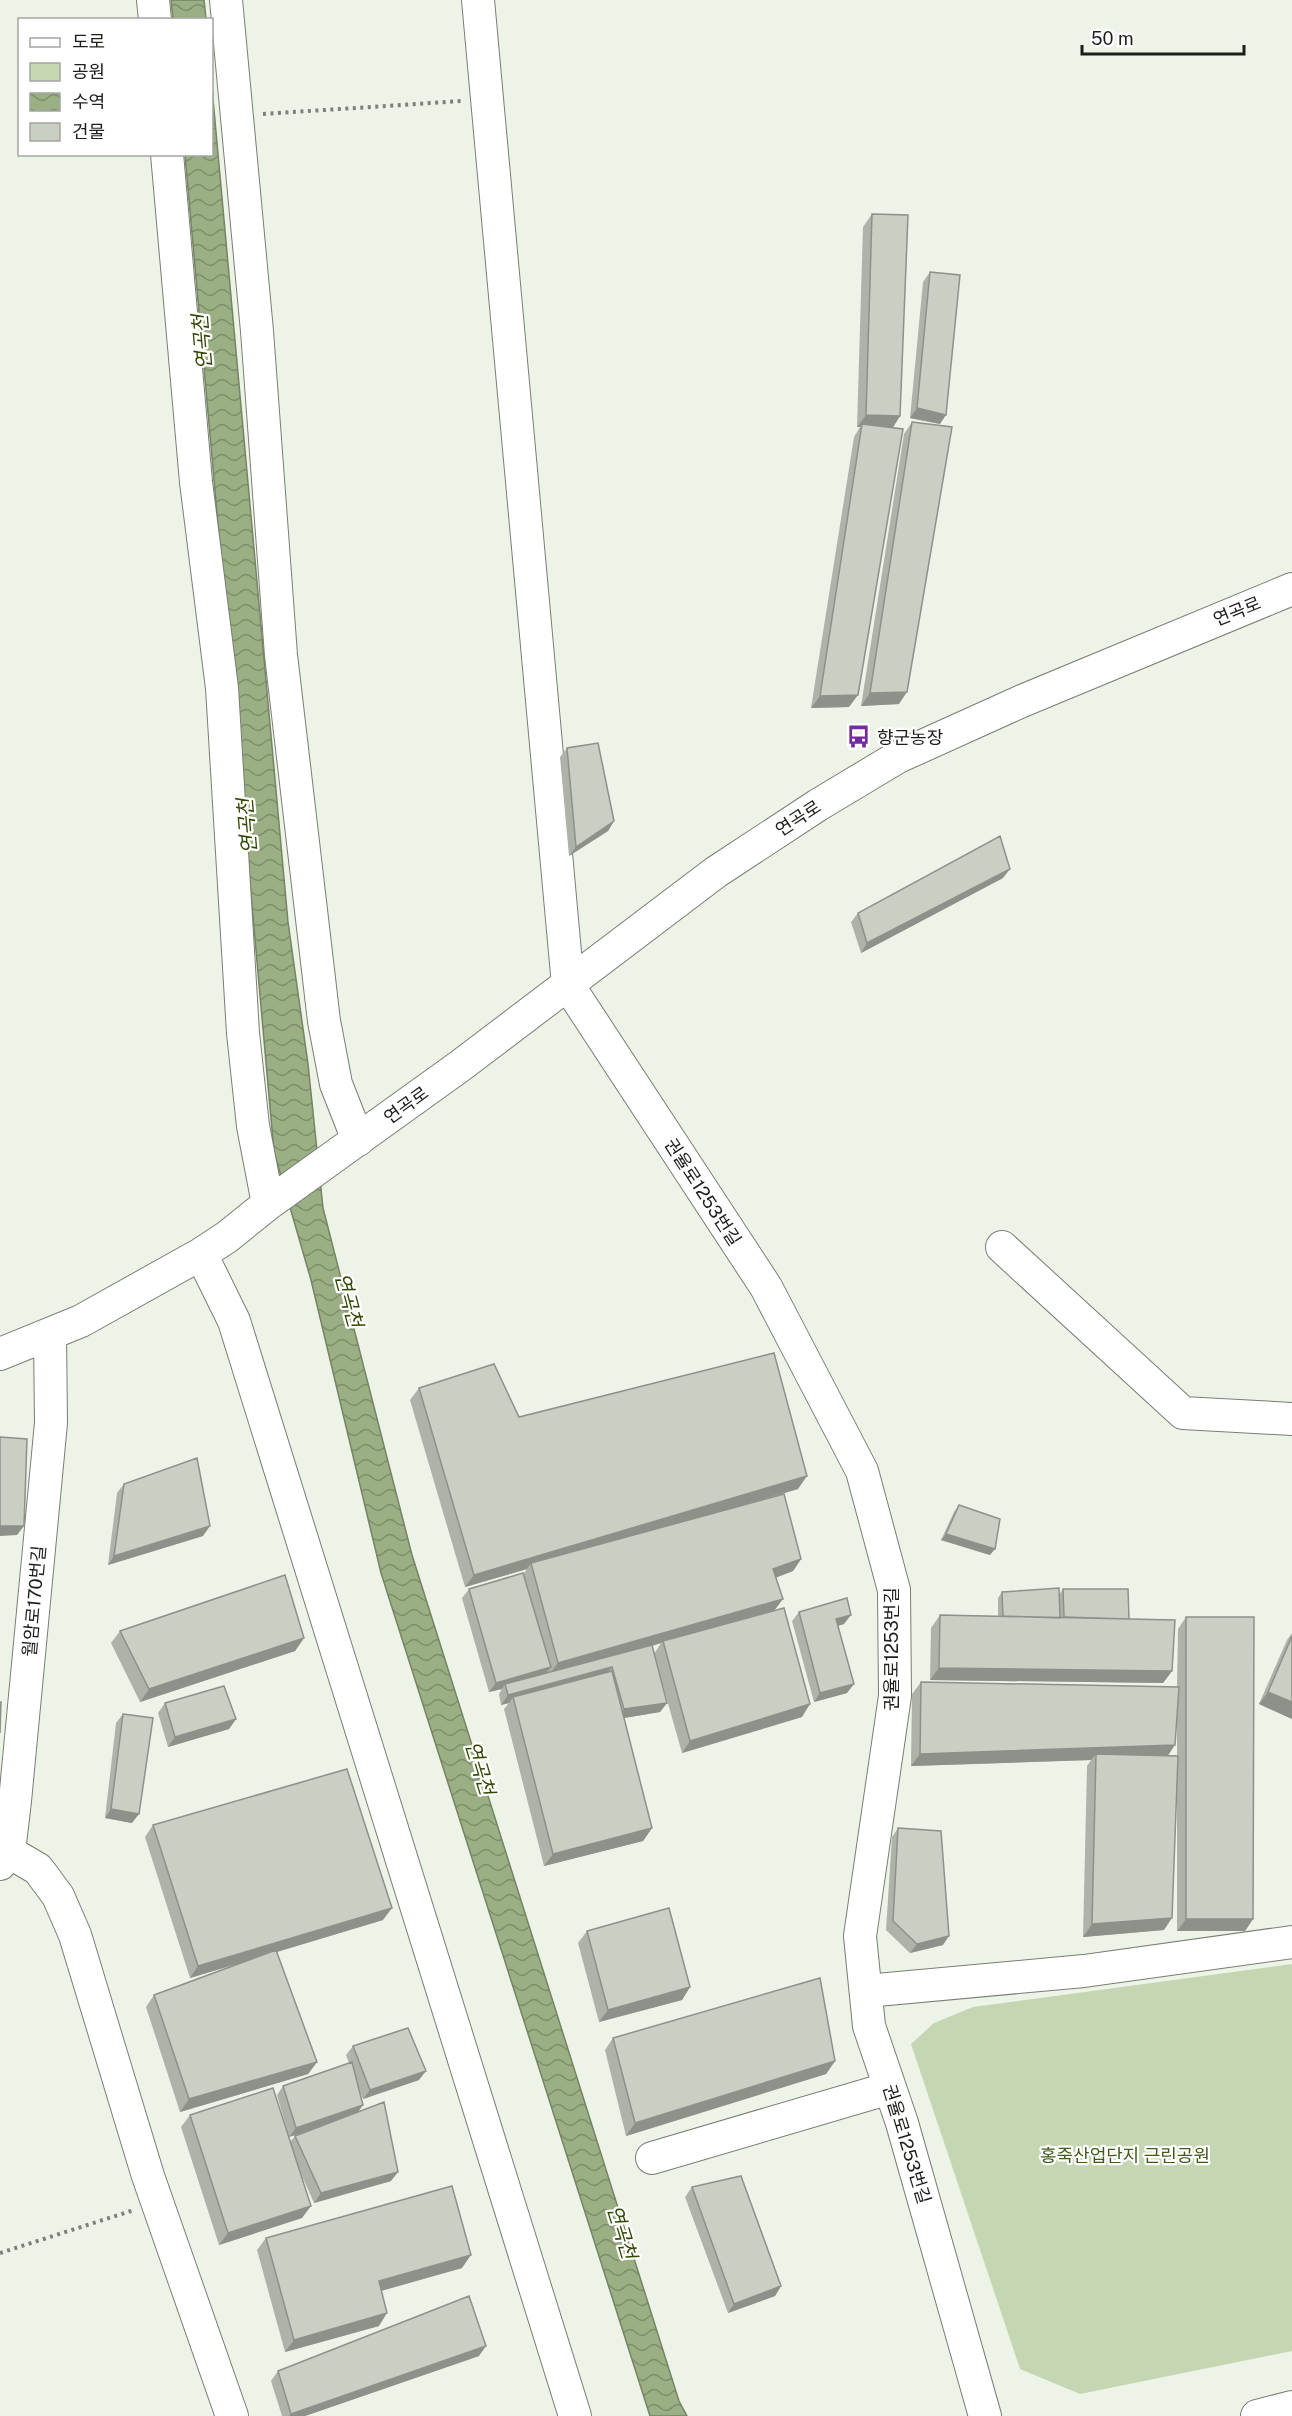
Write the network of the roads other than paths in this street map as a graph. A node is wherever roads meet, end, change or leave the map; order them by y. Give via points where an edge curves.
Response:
1 (153, 0) edge
2 (226, 0) edge
3 (478, 0) edge
4 (154, 18) edge
5 (167, 156) edge
6 (1292, 589) edge
7 (568, 985) junction
8 (358, 1140) junction
9 (268, 1204) junction
10 (1002, 1247) dead end
11 (201, 1254) junction
12 (50, 1334) junction
13 (0, 1354) edge
14 (1292, 1419) edge
15 (4, 1858) edge
16 (1292, 1941) edge
17 (866, 1991) junction
18 (890, 2088) junction
19 (652, 2158) dead end
20 (1292, 2407) edge
21 (232, 2416) edge
22 (575, 2416) edge
23 (985, 2416) edge
24 (1257, 2416) edge

1 - 4 street
2 - 8 street via 257,331 281,656 324,1021 336,1084
3 - 7 street
5 - 9 street via 196,482 222,688 243,1033
6 - 7 street, 연곡로 via 898,757 716,872
7 - 8 street, 연곡로
7 - 17 street, 권율로1253번길 via 766,1287 861,1471 894,1590 895,1672 895,1696 860,1936
8 - 9 street, 연곡로
9 - 11 street
10 - 14 street via 1183,1413
11 - 12 street via 91,1316
11 - 22 street via 234,1321
12 - 13 street
12 - 15 street, 월암로170번길 via 51,1423
15 - 21 street via 38,1869 58,1896 75,1935 158,2203
16 - 17 street via 1084,1971
17 - 18 street, 권율로1253번길 via 869,2026
18 - 19 street
18 - 23 street, 권율로1253번길
20 - 24 street

